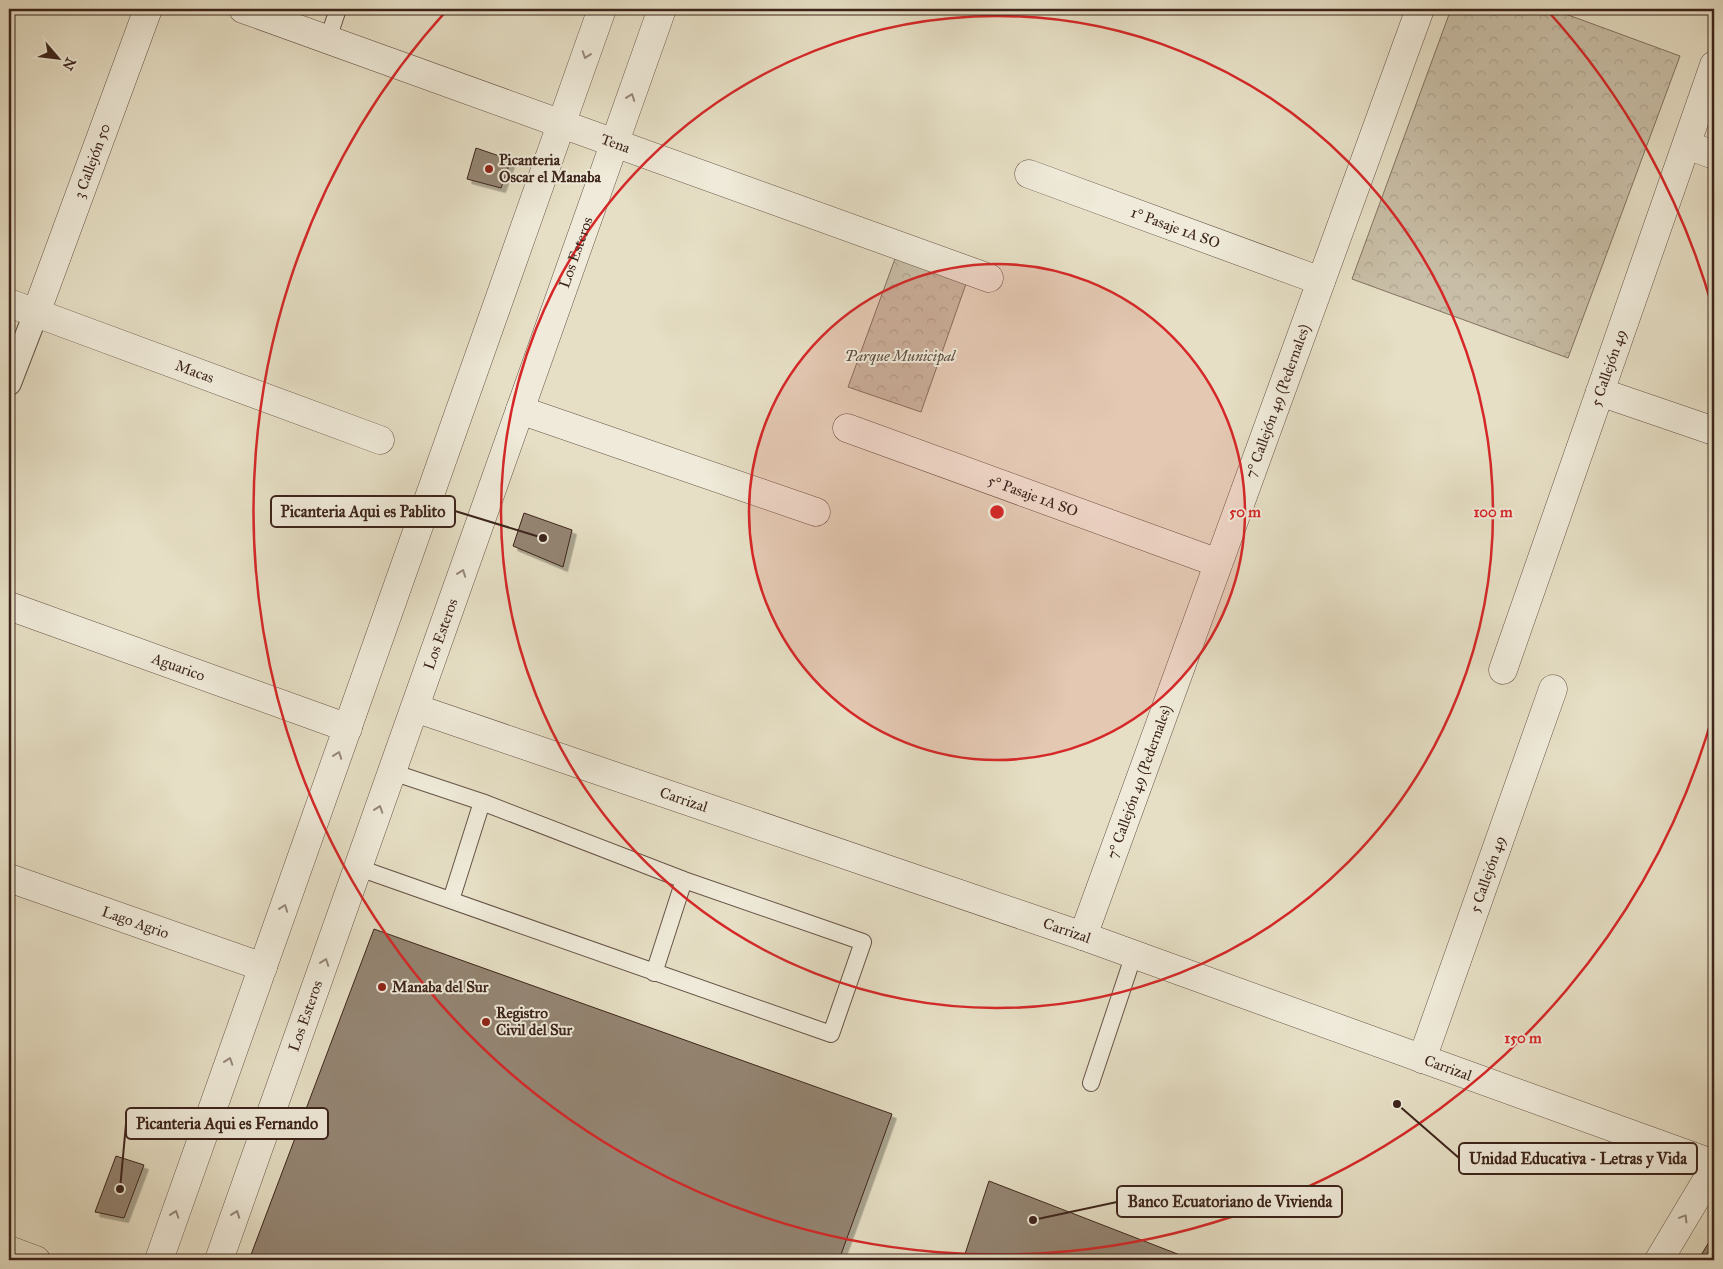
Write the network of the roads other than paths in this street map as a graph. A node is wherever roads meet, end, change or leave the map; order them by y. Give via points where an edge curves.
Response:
1 (148, 9) edge
2 (243, 9) edge
3 (338, 9) edge
4 (602, 9) edge
5 (662, 9) edge
6 (1420, 9) edge
7 (328, 39) junction
8 (1714, 65) edge
9 (561, 124) junction
10 (615, 143) junction
11 (1687, 145) junction
12 (1714, 155) edge
13 (1029, 174) dead end
14 (989, 278) dead end
15 (1322, 281) junction
16 (9, 303) edge
17 (36, 313) junction
18 (9, 383) edge
19 (1600, 392) junction
20 (520, 410) junction
21 (847, 428) dead end
22 (1714, 431) edge
23 (380, 440) dead end
24 (816, 512) dead end
25 (1218, 563) junction
26 (9, 606) edge
27 (1503, 670) dead end
28 (1553, 689) dead end
29 (415, 708) junction
30 (348, 728) junction
31 (392, 772) junction
32 (482, 802) junction
33 (359, 868) junction
34 (9, 878) edge
35 (684, 880) junction
36 (451, 900) junction
37 (1083, 936) junction
38 (1134, 954) junction
39 (263, 967) junction
40 (654, 973) junction
41 (1422, 1058) junction
42 (1091, 1083) dead end
43 (1714, 1164) edge
44 (1714, 1168) edge
45 (9, 1250) edge
46 (36, 1260) edge
47 (159, 1260) edge
48 (219, 1260) edge
49 (1659, 1260) edge

1 - 17 street, 3 Callejón 50
2 - 7 street, Tena
3 - 7 lane
4 -> 9 street
10 -> 5 street, Los Esteros
6 - 15 street, 7° Callejón 49 (Pedernales)
7 - 9 street, Tena
8 - 11 street, 5 Callejón 49
9 - 10 street, Tena
9 - 30 street
10 - 14 street, Tena
10 - 20 street, Los Esteros
11 - 12 street
11 - 19 street, 5 Callejón 49
13 - 15 street, 1° Pasaje 1A SO
15 - 25 street, 7° Callejón 49 (Pedernales)
16 - 17 street, Macas
17 - 18 street
17 - 23 street, Macas
19 - 22 street
19 - 27 street, 5 Callejón 49
20 - 24 street
29 -> 20 street, Los Esteros
21 - 25 street, 5° Pasaje 1A SO
25 - 37 street, 7° Callejón 49 (Pedernales)
26 - 30 street, Aguarico
28 - 41 street, 5 Callejón 49
29 - 31 street, Los Esteros
29 - 37 street, Carrizal
39 -> 30 street
31 - 32 lane
33 -> 31 street, Los Esteros
32 - 35 lane
32 - 36 lane
33 - 36 lane
48 -> 33 street, Los Esteros
34 - 39 street, Lago Agrio
35 - 40 lane
35 - 40 lane via 863,942 830,1034
36 - 40 lane
37 - 38 street, Carrizal
38 - 41 street, Carrizal
38 - 42 lane
47 -> 39 street
41 - 43 street, Carrizal
49 -> 44 street
45 - 46 main road

